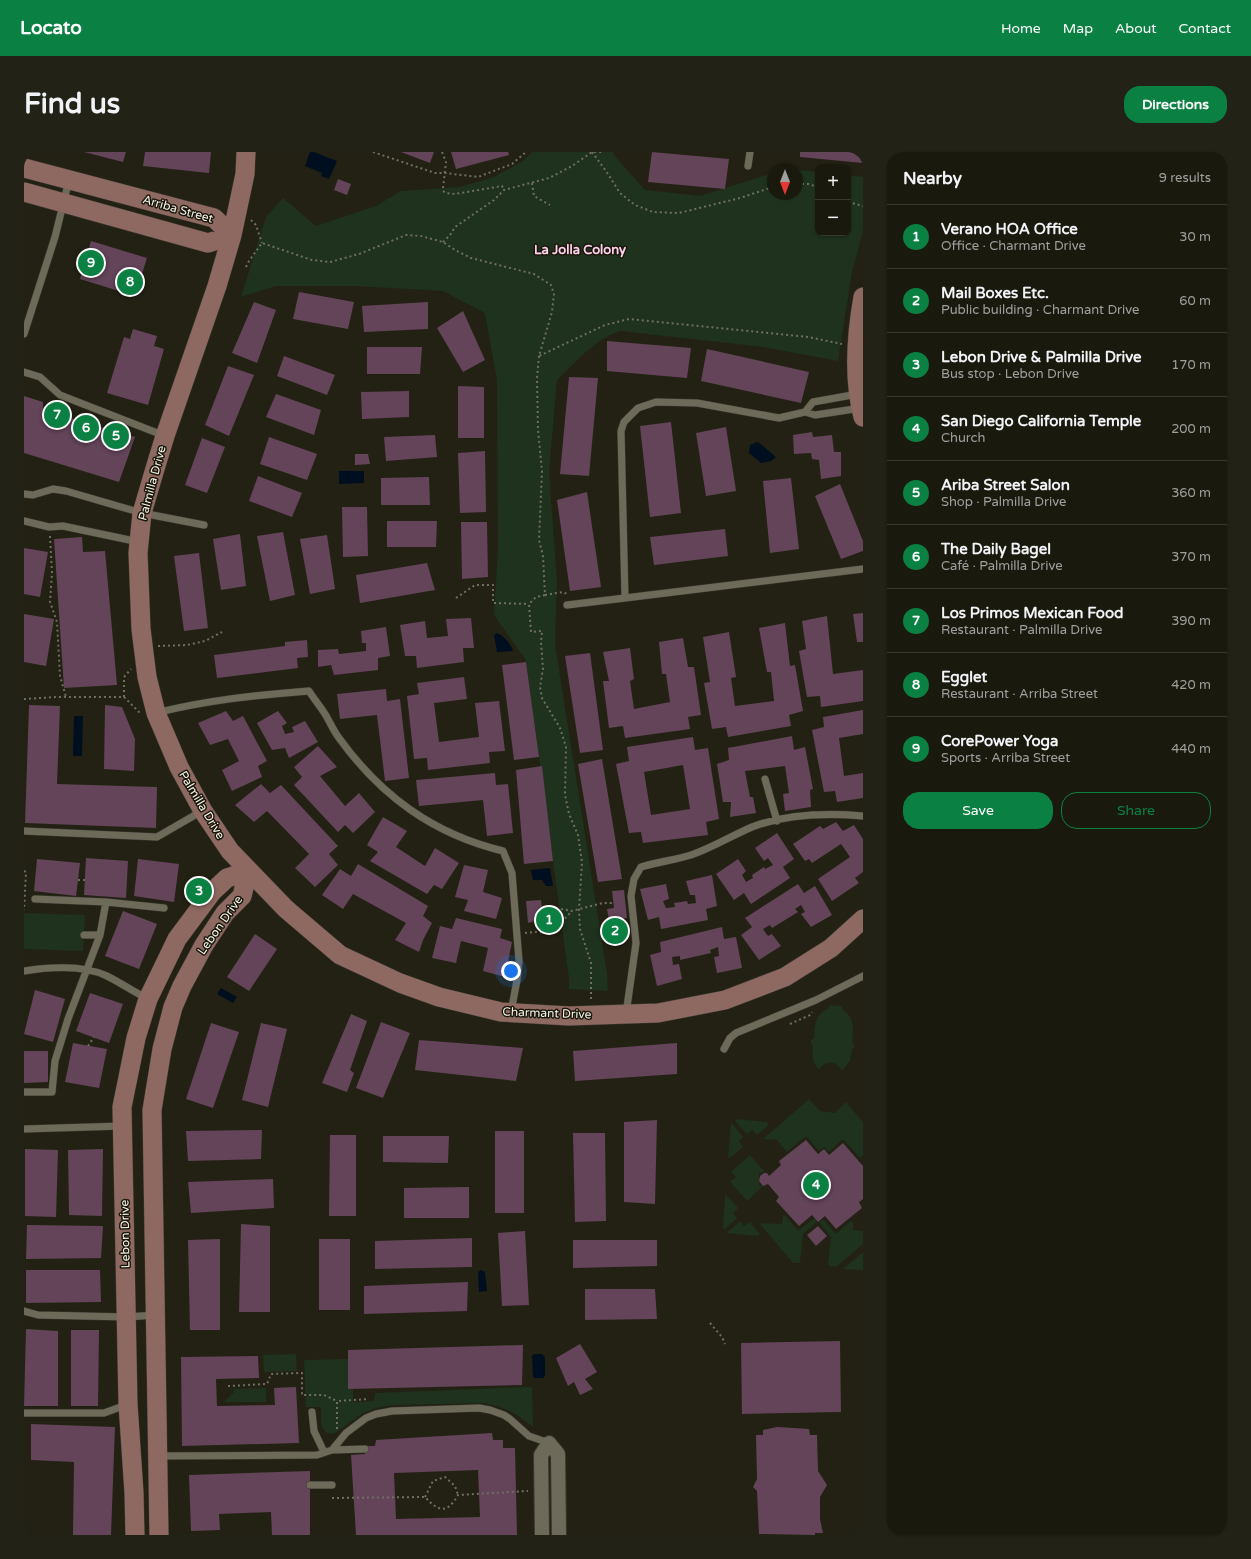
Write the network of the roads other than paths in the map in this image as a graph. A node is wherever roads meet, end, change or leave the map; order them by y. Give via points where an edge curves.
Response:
1 (246, 152) edge
2 (750, 152) edge
3 (748, 166) dead end
4 (24, 168) edge
5 (69, 180) junction
6 (24, 192) edge
7 (63, 202) junction
8 (232, 235) junction
9 (863, 297) edge
10 (24, 334) edge
11 (24, 372) edge
12 (861, 406) edge
13 (805, 412) junction
14 (165, 436) junction
15 (24, 494) edge
16 (142, 513) junction
17 (24, 521) edge
18 (204, 525) dead end
19 (139, 542) junction
20 (863, 569) edge
21 (625, 598) junction
22 (567, 604) dead end
23 (159, 721) junction
24 (765, 779) dead end
25 (203, 811) junction
26 (863, 816) edge
27 (777, 821) junction
28 (24, 831) edge
29 (248, 872) junction
30 (35, 899) dead end
31 (106, 902) junction
32 (164, 908) dead end
33 (863, 919) edge
34 (84, 935) dead end
35 (100, 935) junction
36 (87, 970) junction
37 (24, 971) edge
38 (863, 976) edge
39 (148, 999) junction
40 (510, 1012) junction
41 (626, 1014) junction
42 (724, 1049) dead end
43 (24, 1092) edge
44 (123, 1126) junction
45 (24, 1129) edge
46 (24, 1311) edge
47 (155, 1315) junction
48 (127, 1317) junction
49 (128, 1404) junction
50 (312, 1412) dead end
51 (24, 1413) edge
52 (549, 1443) junction
53 (365, 1449) dead end
54 (328, 1451) junction
55 (158, 1456) junction
56 (310, 1485) dead end
57 (332, 1485) dead end
58 (134, 1535) edge
59 (158, 1535) edge
60 (542, 1535) edge
61 (559, 1535) edge

1 - 8 street, Palmilla Drive via 245,174
2 - 3 lane
4 - 5 street, Arriba Street
5 - 7 lane
5 - 8 street, Arriba Street via 214,218
6 - 7 street, Arriba Street
7 - 8 street, Arriba Street via 208,243
7 - 10 lane via 55,237
8 - 14 street, Palmilla Drive
9 - 12 street via 857,348
11 - 14 lane via 40,377 60,395
12 - 13 lane via 815,416
12 - 13 lane via 813,402
13 - 21 lane via 778,418 697,403 656,402 638,408 624,422 621,431
14 - 16 street, Palmilla Drive
15 - 16 lane via 33,495 53,489 66,491
16 - 18 lane
16 - 19 street, Palmilla Drive
17 - 19 lane via 49,527 63,526
19 - 23 street, Palmilla Drive via 141,629 147,677
20 - 21 lane
21 - 22 lane
23 - 25 street, Palmilla Drive via 179,767
23 - 40 lane via 187,705 309,691 363,769 385,791 409,810 433,824 457,836 503,851 512,873 519,962
24 - 27 lane
25 - 28 lane via 157,837
25 - 29 street, Palmilla Drive via 230,852
26 - 27 lane via 796,816
27 - 41 lane via 752,827 691,855 640,866 634,879 631,896 636,943
29 - 39 street, Lebon Drive via 227,878 212,892 178,939
29 - 40 street, Charmant Drive via 340,955 400,983 439,997
29 - 47 street, Lebon Drive via 242,896 225,913 182,986 162,1049 152,1110
30 - 31 lane
31 - 32 lane
31 - 35 lane
33 - 41 street, Charmant Drive via 831,948 785,977 725,1000 658,1013
34 - 35 lane
35 - 36 lane
36 - 37 lane via 44,968
36 - 39 lane via 106,976
36 - 43 lane via 55,1061 52,1092
38 - 42 lane via 816,1000 736,1032
39 - 44 street, Lebon Drive via 136,1038 122,1107
40 - 41 street, Charmant Drive via 569,1016
44 - 45 lane
44 - 48 street, Lebon Drive
46 - 48 lane via 38,1315
47 - 48 lane
47 - 55 street, Lebon Drive
48 - 49 street, Lebon Drive
49 - 51 lane via 104,1413
49 - 58 street, Lebon Drive
50 - 54 lane via 314,1432
52 - 54 lane via 529,1436 504,1415 479,1408 392,1411 366,1418
52 - 60 street via 541,1455
52 - 61 street via 558,1454
53 - 54 lane
54 - 55 lane via 317,1455
55 - 59 street, Lebon Drive
56 - 57 lane

